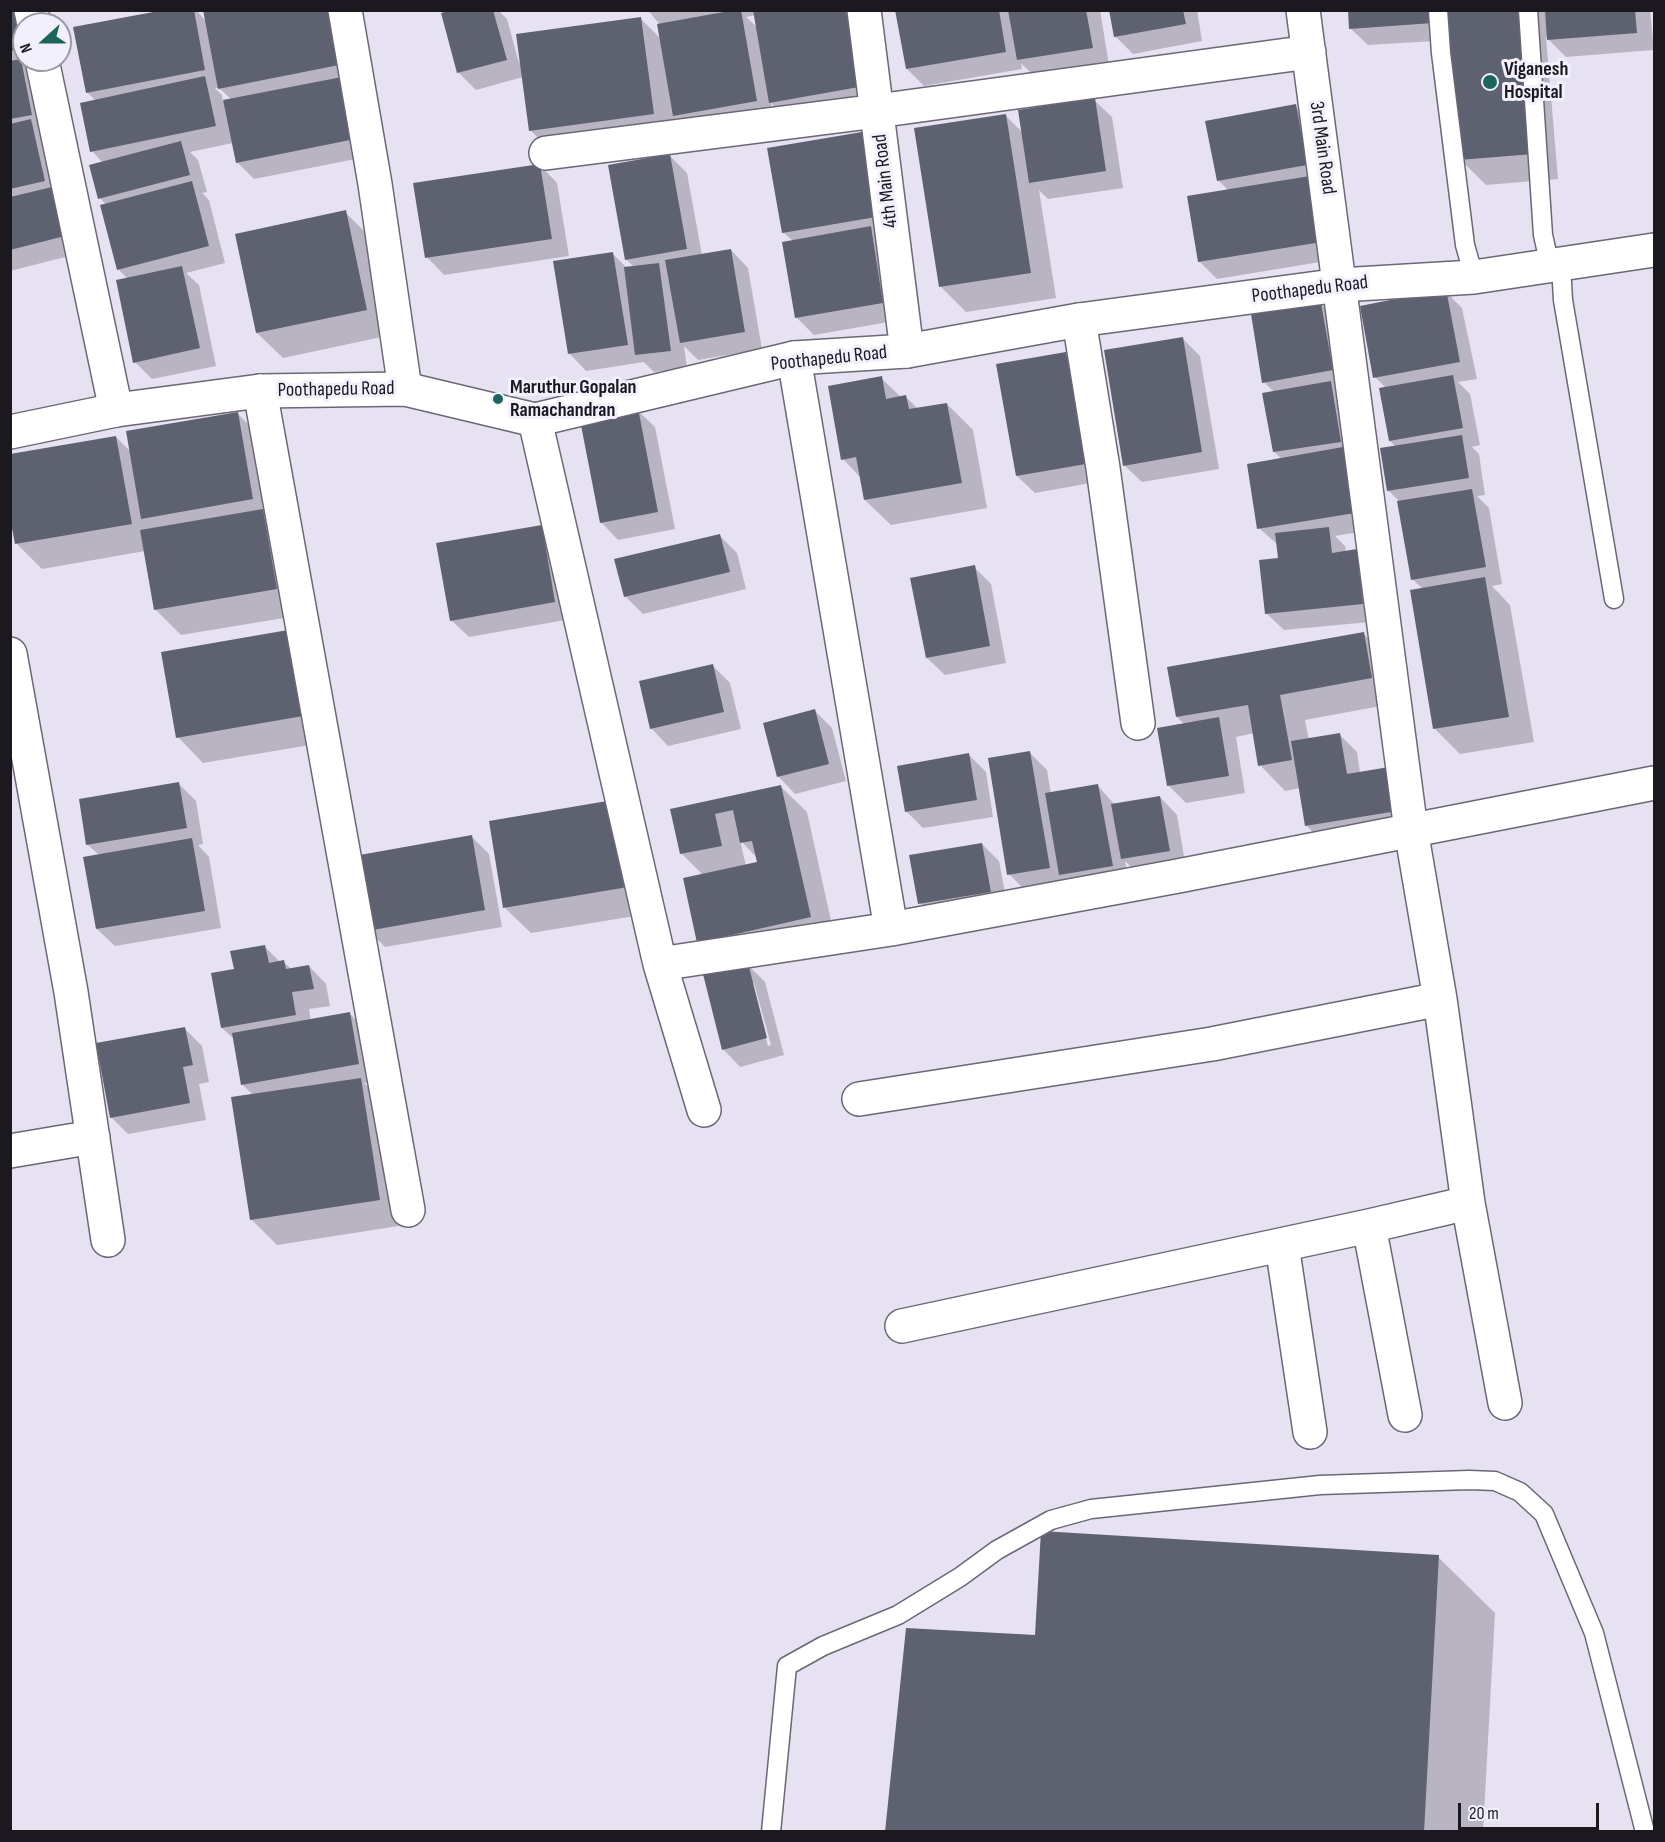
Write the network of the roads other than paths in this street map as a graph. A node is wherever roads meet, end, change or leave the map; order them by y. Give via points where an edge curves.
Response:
1 (345, 10) edge
2 (864, 10) edge
3 (1303, 10) edge
4 (1438, 10) edge
5 (1528, 10) edge
6 (1309, 52) junction
7 (45, 72) edge
8 (877, 111) junction
9 (546, 153) dead end
10 (1654, 250) edge
11 (1555, 266) junction
12 (1474, 277) junction
13 (1340, 285) junction
14 (1079, 320) junction
15 (907, 351) junction
16 (794, 358) junction
17 (405, 389) junction
18 (260, 391) junction
19 (116, 410) junction
20 (535, 420) junction
21 (10, 432) edge
22 (1614, 599) dead end
23 (10, 654) edge
24 (1138, 723) dead end
25 (1654, 783) edge
26 (1411, 830) junction
27 (891, 928) junction
28 (660, 964) junction
29 (1440, 999) junction
30 (859, 1099) dead end
31 (704, 1110) dead end
32 (93, 1137) junction
33 (10, 1150) edge
34 (1468, 1203) junction
35 (408, 1210) dead end
36 (1369, 1226) junction
37 (108, 1240) dead end
38 (1282, 1245) junction
39 (902, 1326) dead end
40 (1505, 1403) dead end
41 (1405, 1415) dead end
42 (1310, 1432) dead end
43 (771, 1832) edge
44 (1645, 1832) edge

1 - 17 street
2 - 8 street, 4th Main Road
3 - 6 street, 3rd Main Road
4 - 12 lane via 1465,245
5 - 11 lane via 1543,235
6 - 8 street
6 - 13 street, 3rd Main Road
7 - 19 street
8 - 9 street
8 - 15 street, 4th Main Road
10 - 11 street, Poothapedu Road
11 - 12 street, Poothapedu Road
11 - 22 lane
12 - 13 street, Poothapedu Road
13 - 14 street, Poothapedu Road
13 - 26 street, 3rd Main Road
14 - 15 street, Poothapedu Road
14 - 24 street
15 - 16 street, Poothapedu Road
16 - 20 street, Poothapedu Road
16 - 27 street
17 - 18 street, Poothapedu Road
17 - 20 street, Poothapedu Road
18 - 19 street, Poothapedu Road
18 - 35 street
19 - 21 street, Poothapedu Road
20 - 28 street
23 - 32 street
25 - 26 street
26 - 27 street
26 - 29 street, 3rd Main Road
27 - 28 street
28 - 31 street
29 - 30 street via 1212,1044
29 - 34 street, 3rd Main Road
32 - 33 street
32 - 37 street
34 - 36 street
34 - 40 street, 3rd Main Road
36 - 38 street
36 - 41 street
38 - 39 street
38 - 42 street
43 - 44 lane via 787,1666 823,1646 898,1615 1051,1520 1091,1509 1320,1485 1469,1479 1495,1481 1520,1492 1544,1514 1594,1634

